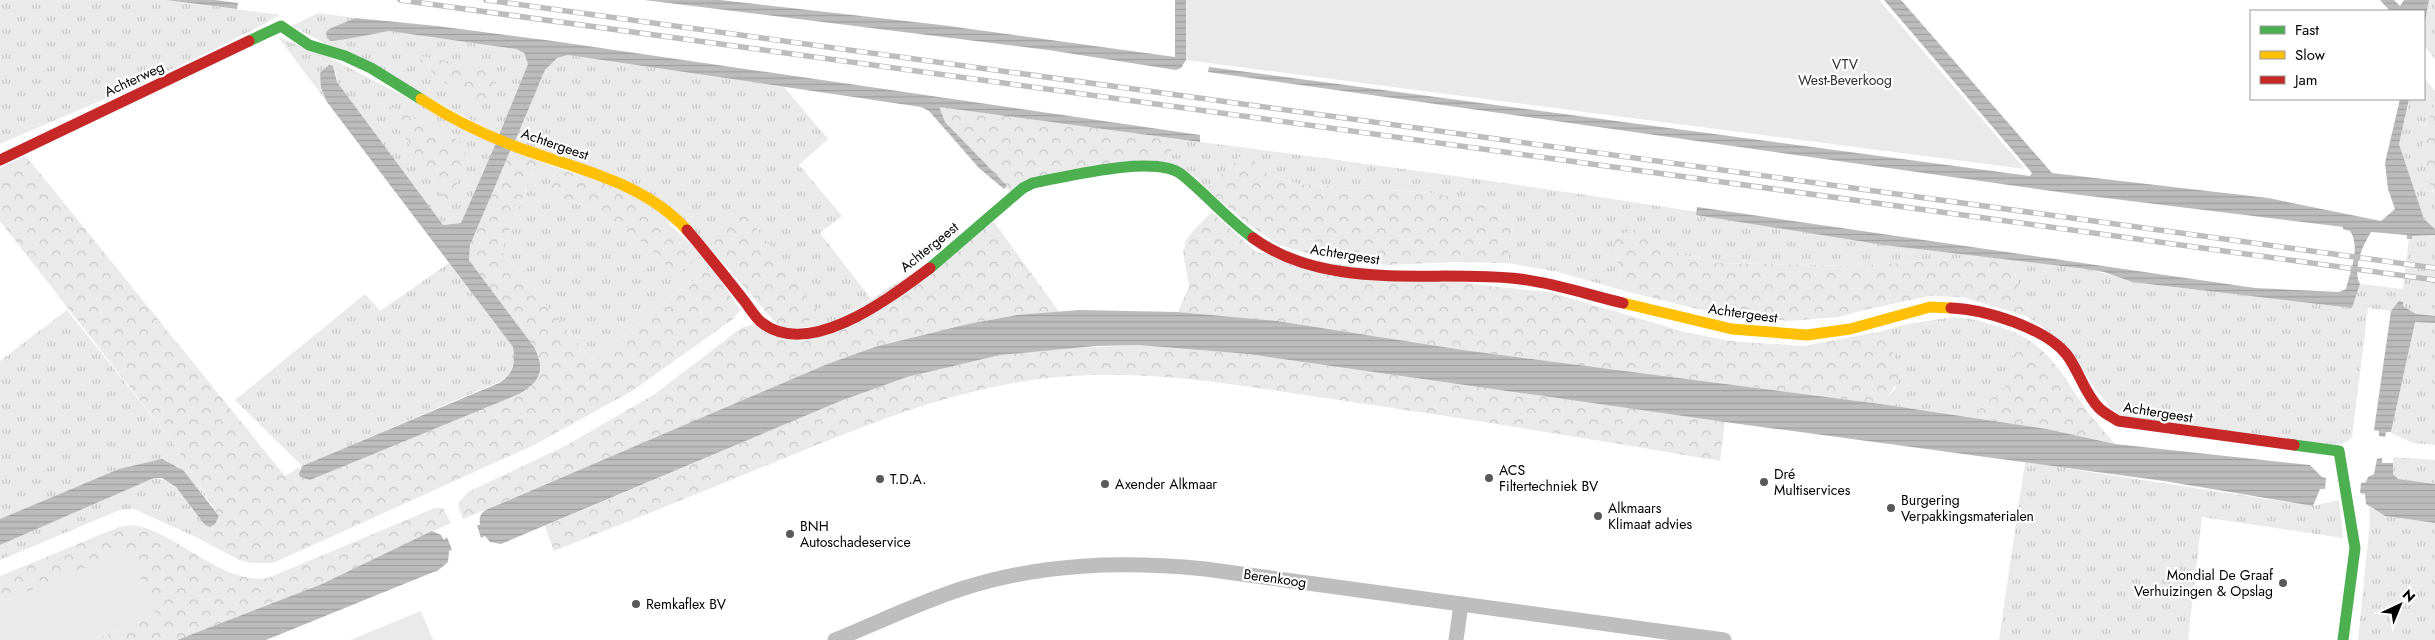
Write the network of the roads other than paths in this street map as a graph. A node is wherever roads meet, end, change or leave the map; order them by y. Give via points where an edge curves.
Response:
1 (281, 26) joint
2 (0, 160) edge
3 (1461, 604) junction
4 (835, 640) edge
5 (1456, 640) edge
6 (1724, 640) edge
7 (2343, 640) edge

1 - 2 street, Achterweg
1 - 7 street, Achtergeest via 309,45 371,68 444,114 486,134 616,181 643,194 678,220 696,239 761,322 769,329 791,336 839,327 885,302 1033,183 1140,165 1179,173 1240,229 1270,250 1293,261 1370,275 1520,279 1732,329 1807,336 1850,329 1930,307 1960,308 2017,322 2066,354 2098,407 2118,422 2339,451 2339,470 2354,537
3 - 4 street, Berenkoog via 1205,569 1127,563 1092,564 1003,577 961,589
3 - 5 street
3 - 6 street, Berenkoog

